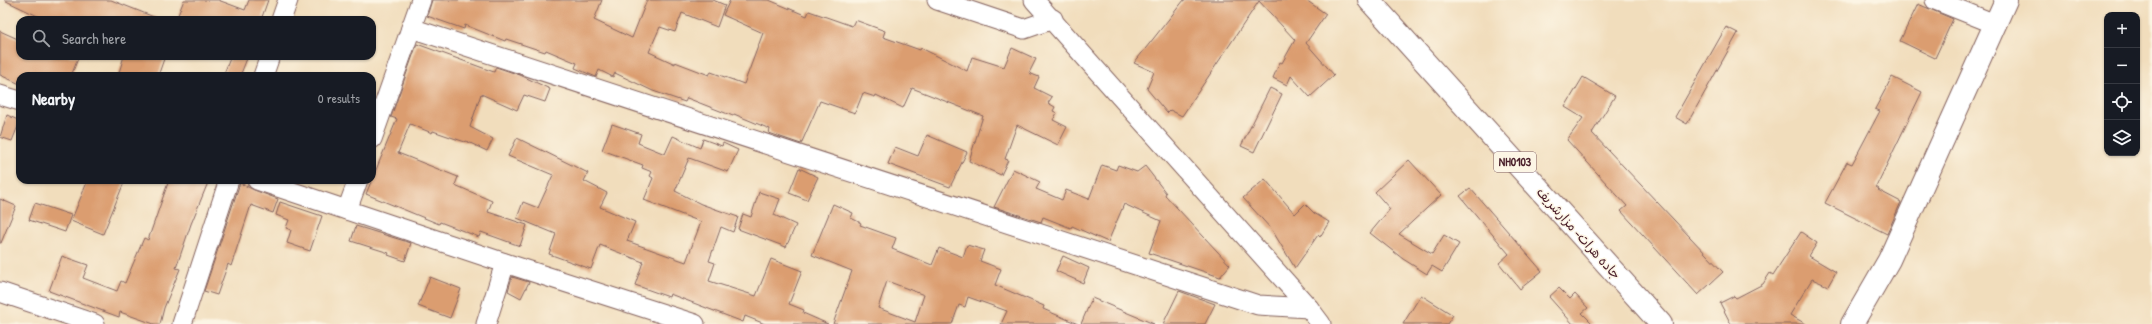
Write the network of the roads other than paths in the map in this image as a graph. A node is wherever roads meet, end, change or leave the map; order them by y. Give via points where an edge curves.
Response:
1 (288, 0) edge
2 (421, 0) edge
3 (938, 0) edge
4 (1034, 0) edge
5 (1369, 0) edge
6 (1935, 0) edge
7 (2006, 0) edge
8 (283, 16) edge
9 (1053, 19) junction
10 (1995, 24) junction
11 (411, 28) junction
12 (269, 60) edge
13 (264, 72) edge
14 (0, 95) edge
15 (16, 101) edge
16 (376, 128) edge
17 (228, 184) edge
18 (269, 184) edge
19 (357, 184) edge
20 (347, 210) junction
21 (505, 263) junction
22 (0, 292) edge
23 (1309, 308) junction
24 (95, 324) edge
25 (182, 324) edge
26 (486, 324) edge
27 (695, 324) edge
28 (1321, 324) edge
29 (1661, 324) edge
30 (1852, 324) edge

1 - 8 street
2 - 11 street
3 - 9 street via 1024,29
4 - 9 street
5 - 29 main road, جاده هرات- مزارشریف / NH0103
6 - 10 street
7 - 10 main road
9 - 23 street
10 - 30 main road via 1889,260
11 - 16 street
11 - 23 street via 1258,305
12 - 13 street
14 - 15 street
17 - 25 street
18 - 20 street
19 - 20 street
20 - 21 street
21 - 26 street
21 - 27 street
22 - 24 street
23 - 28 street

